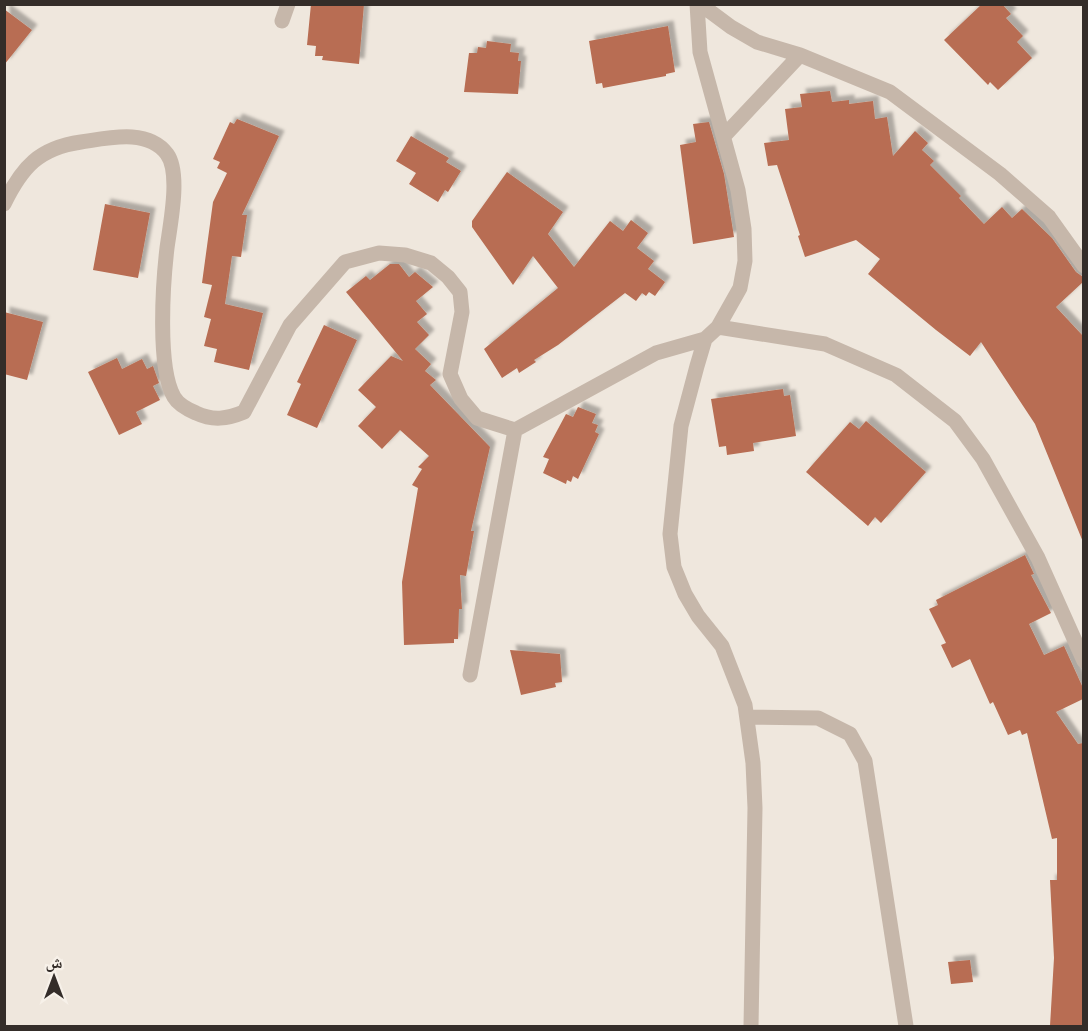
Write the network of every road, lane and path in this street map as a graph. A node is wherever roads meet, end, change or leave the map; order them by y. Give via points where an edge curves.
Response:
1 (288, 4) edge
2 (698, 4) edge
3 (282, 21) dead end
4 (800, 55) junction
5 (724, 136) junction
6 (4, 204) edge
7 (1083, 266) edge
8 (718, 327) junction
9 (705, 339) junction
10 (515, 430) junction
11 (1083, 661) edge
12 (470, 675) dead end
13 (747, 717) junction
14 (751, 1026) edge
15 (906, 1026) edge

1 - 3 street
2 - 4 street via 757,42
2 - 5 street via 700,52
4 - 5 street
4 - 7 street via 890,92 945,131 1049,217
5 - 8 street via 738,190 745,261 740,288
6 - 10 street via 16,179 48,151 105,138 137,137 158,144 168,155 173,170 165,269 167,382 175,400 216,419 244,412 290,325 345,262 379,253 431,263 460,292 462,312 450,374 461,399 477,418
8 - 9 street
8 - 11 street via 825,344 896,375 956,421 983,459 1038,558
9 - 10 street via 656,353
9 - 13 street via 681,426 670,534 674,567 685,594 722,646
10 - 12 street
13 - 14 street via 755,808
13 - 15 street via 818,718 850,734 865,761

